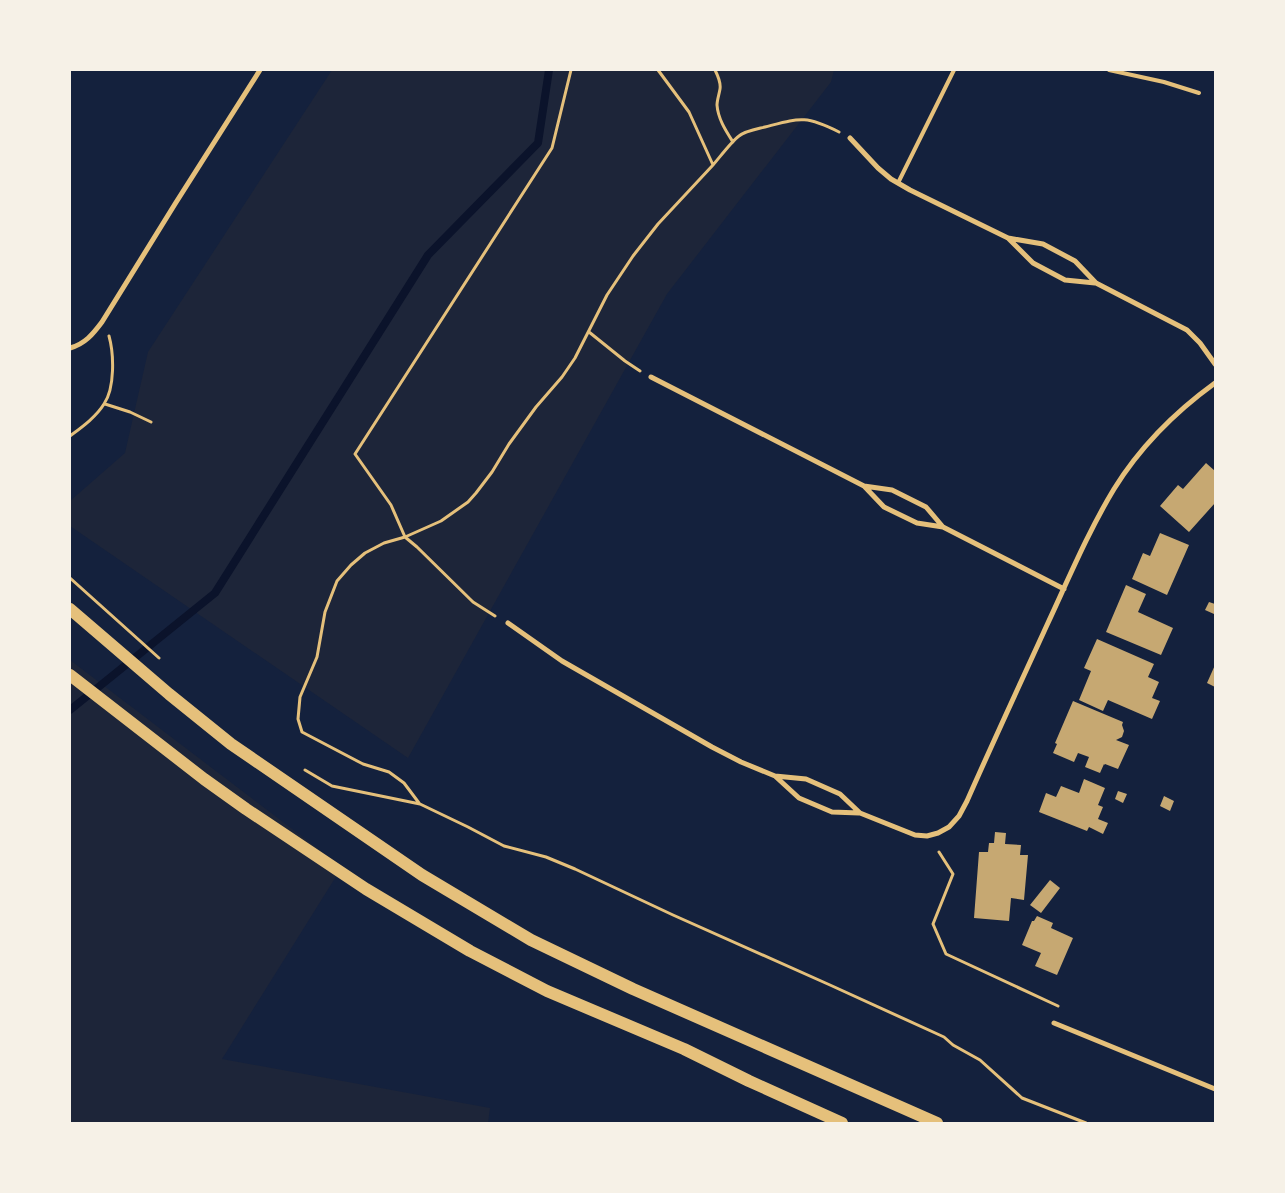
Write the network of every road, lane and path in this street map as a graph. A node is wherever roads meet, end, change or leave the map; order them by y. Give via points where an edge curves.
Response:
1 (260, 70) edge
2 (570, 70) edge
3 (658, 70) edge
4 (715, 70) edge
5 (954, 70) edge
6 (1109, 70) edge
7 (1199, 93) dead end
8 (850, 138) joint
9 (733, 142) junction
10 (713, 166) junction
11 (898, 183) junction
12 (1008, 238) junction
13 (1096, 283) junction
14 (99, 327) junction
15 (589, 332) junction
16 (71, 348) edge
17 (1215, 364) edge
18 (650, 377) joint
19 (1215, 383) edge
20 (105, 404) junction
21 (151, 422) dead end
22 (70, 436) edge
23 (864, 486) junction
24 (943, 526) junction
25 (405, 537) junction
26 (70, 578) edge
27 (1064, 589) junction
28 (70, 608) edge
29 (508, 623) joint
30 (162, 661) dead end
31 (70, 674) edge
32 (298, 765) dead end
33 (775, 776) junction
34 (420, 804) junction
35 (860, 813) junction
36 (939, 852) dead end
37 (1058, 1006) dead end
38 (1054, 1023) dead end
39 (1215, 1089) edge
40 (842, 1123) edge
41 (937, 1123) edge
42 (1086, 1123) edge

1 - 14 street
2 - 25 path via 552,148 355,454 391,505
3 - 10 path via 689,112
4 - 9 path via 720,84 718,111
5 - 11 lane
6 - 7 lane
8 - 9 path via 821,123 804,119 739,135
8 - 11 street via 878,168
9 - 10 path
10 - 15 path via 658,224 633,256 606,295
11 - 12 street
12 - 13 street via 1043,244 1075,261
12 - 13 street via 1033,263 1065,280
13 - 17 street via 1188,330
14 - 16 street
14 - 20 path via 108,333 113,353 110,392
15 - 18 path via 625,362
15 - 25 path via 567,371 536,407 468,502 441,522
18 - 23 street
19 - 27 street via 1173,418 1134,461 1098,517
20 - 21 path
20 - 22 path
23 - 24 street via 892,490 926,507
23 - 24 street via 884,507 917,524
24 - 27 street
25 - 29 path via 473,602
25 - 34 path via 365,553 337,581 325,612 317,658 300,697 298,719 302,732 363,764 389,772 404,783
26 - 30 path
27 - 35 street via 967,801 949,827 927,836 915,835
28 - 41 main road via 231,744 422,875 530,940
29 - 33 street via 562,661 712,747
31 - 40 main road via 246,809 366,890 470,951 547,991 684,1049
32 - 34 path via 332,786
33 - 35 street via 806,779 840,794
33 - 35 street via 799,798 832,812
34 - 42 path via 504,846 546,857 574,869 944,1037 953,1046 980,1060 1022,1098
36 - 37 path via 953,874 933,924 946,954
38 - 39 street

